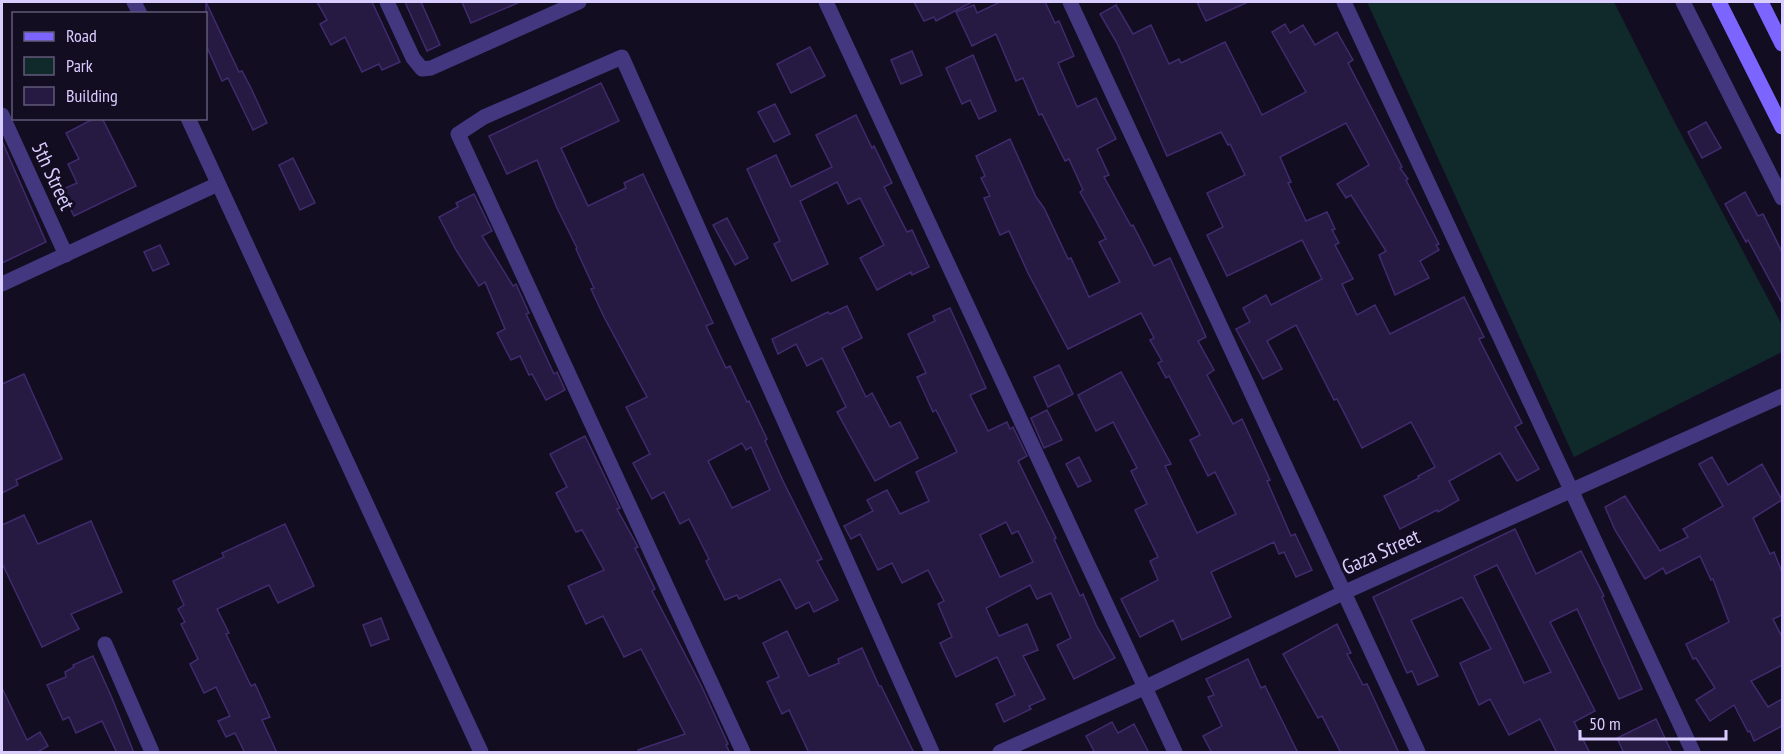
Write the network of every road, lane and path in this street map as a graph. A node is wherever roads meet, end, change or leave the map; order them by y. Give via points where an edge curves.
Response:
1 (387, 2) edge
2 (579, 2) edge
3 (826, 2) edge
4 (1070, 2) edge
5 (1344, 2) edge
6 (1683, 2) edge
7 (1719, 2) edge
8 (1761, 2) edge
9 (1782, 44) edge
10 (2, 116) edge
11 (189, 120) edge
12 (1782, 128) edge
13 (218, 184) junction
14 (1782, 198) edge
15 (66, 255) junction
16 (2, 284) edge
17 (1782, 396) edge
18 (1571, 491) junction
19 (1345, 592) junction
20 (105, 644) dead end
21 (1144, 688) junction
22 (152, 753) edge
23 (481, 753) edge
24 (743, 753) edge
25 (932, 753) edge
26 (1000, 753) edge
27 (1175, 753) edge
28 (1418, 753) edge
29 (1693, 753) edge

1 - 2 street via 412,58 422,69
3 - 21 street
4 - 19 street
5 - 18 street
6 - 14 street
7 - 12 main road
8 - 9 main road
10 - 15 street, 5th Street
11 - 13 street
13 - 15 street
13 - 23 street
15 - 16 street
17 - 18 street, Gaza Street
18 - 19 street, Gaza Street
18 - 29 street
19 - 21 street, Gaza Street
19 - 28 street
20 - 22 street
21 - 26 street, Gaza Street
21 - 27 street
24 - 25 street via 458,134 484,117 622,57

